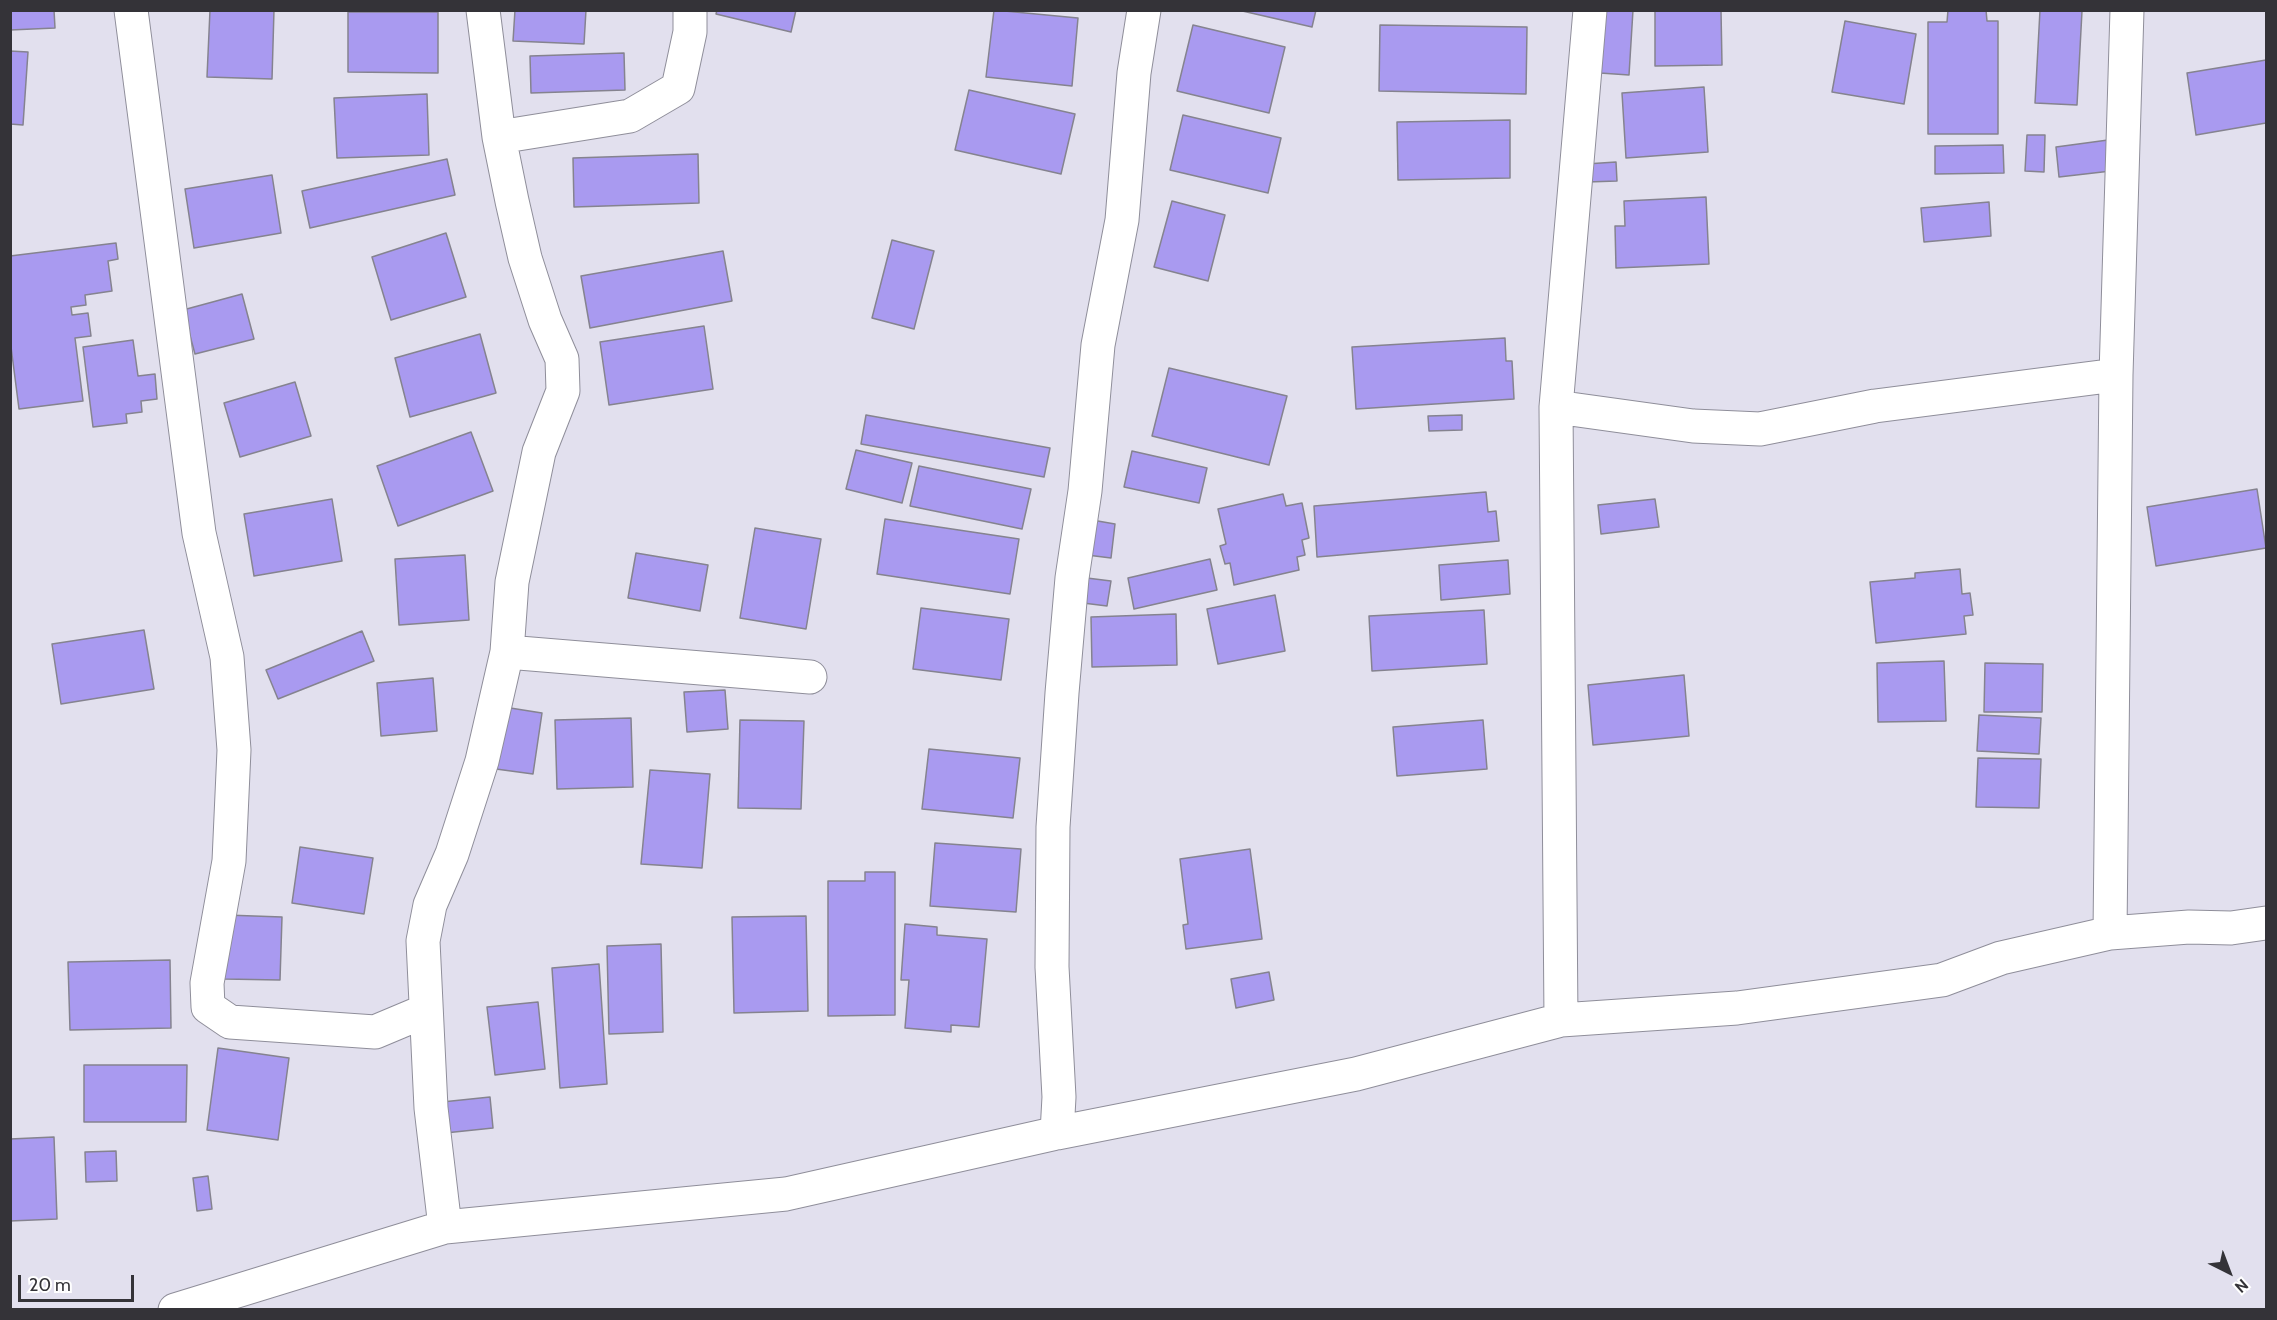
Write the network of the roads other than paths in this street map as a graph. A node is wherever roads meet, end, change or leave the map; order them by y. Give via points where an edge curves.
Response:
1 (131, 10) edge
2 (483, 10) edge
3 (690, 10) edge
4 (1144, 10) edge
5 (1590, 10) edge
6 (2127, 10) edge
7 (499, 137) junction
8 (2116, 375) junction
9 (1556, 406) junction
10 (507, 652) junction
11 (810, 677) dead end
12 (2266, 923) edge
13 (2110, 933) junction
14 (426, 1011) junction
15 (1561, 1020) junction
16 (1057, 1133) junction
17 (445, 1227) junction
18 (176, 1310) edge

1 - 14 street via 199,534 228,668 234,750 229,861 207,983 208,1006 230,1022 375,1032
2 - 7 street
3 - 7 street via 690,33 678,88 630,116
4 - 16 street via 1134,73 1122,220 1098,345 1062,693 1053,839
5 - 9 street
6 - 8 street
7 - 10 street via 525,258 544,320 562,359 563,391 539,452 532,484 512,582
8 - 9 street via 1875,406 1760,429 1693,426
8 - 13 street
9 - 15 street
10 - 11 street
10 - 14 street via 482,761 452,854 430,905 423,941
12 - 13 street
13 - 15 street via 2001,958 1942,980 1737,1008
14 - 17 street via 431,1108
15 - 16 street via 1356,1074
16 - 17 street via 786,1194
17 - 18 street

